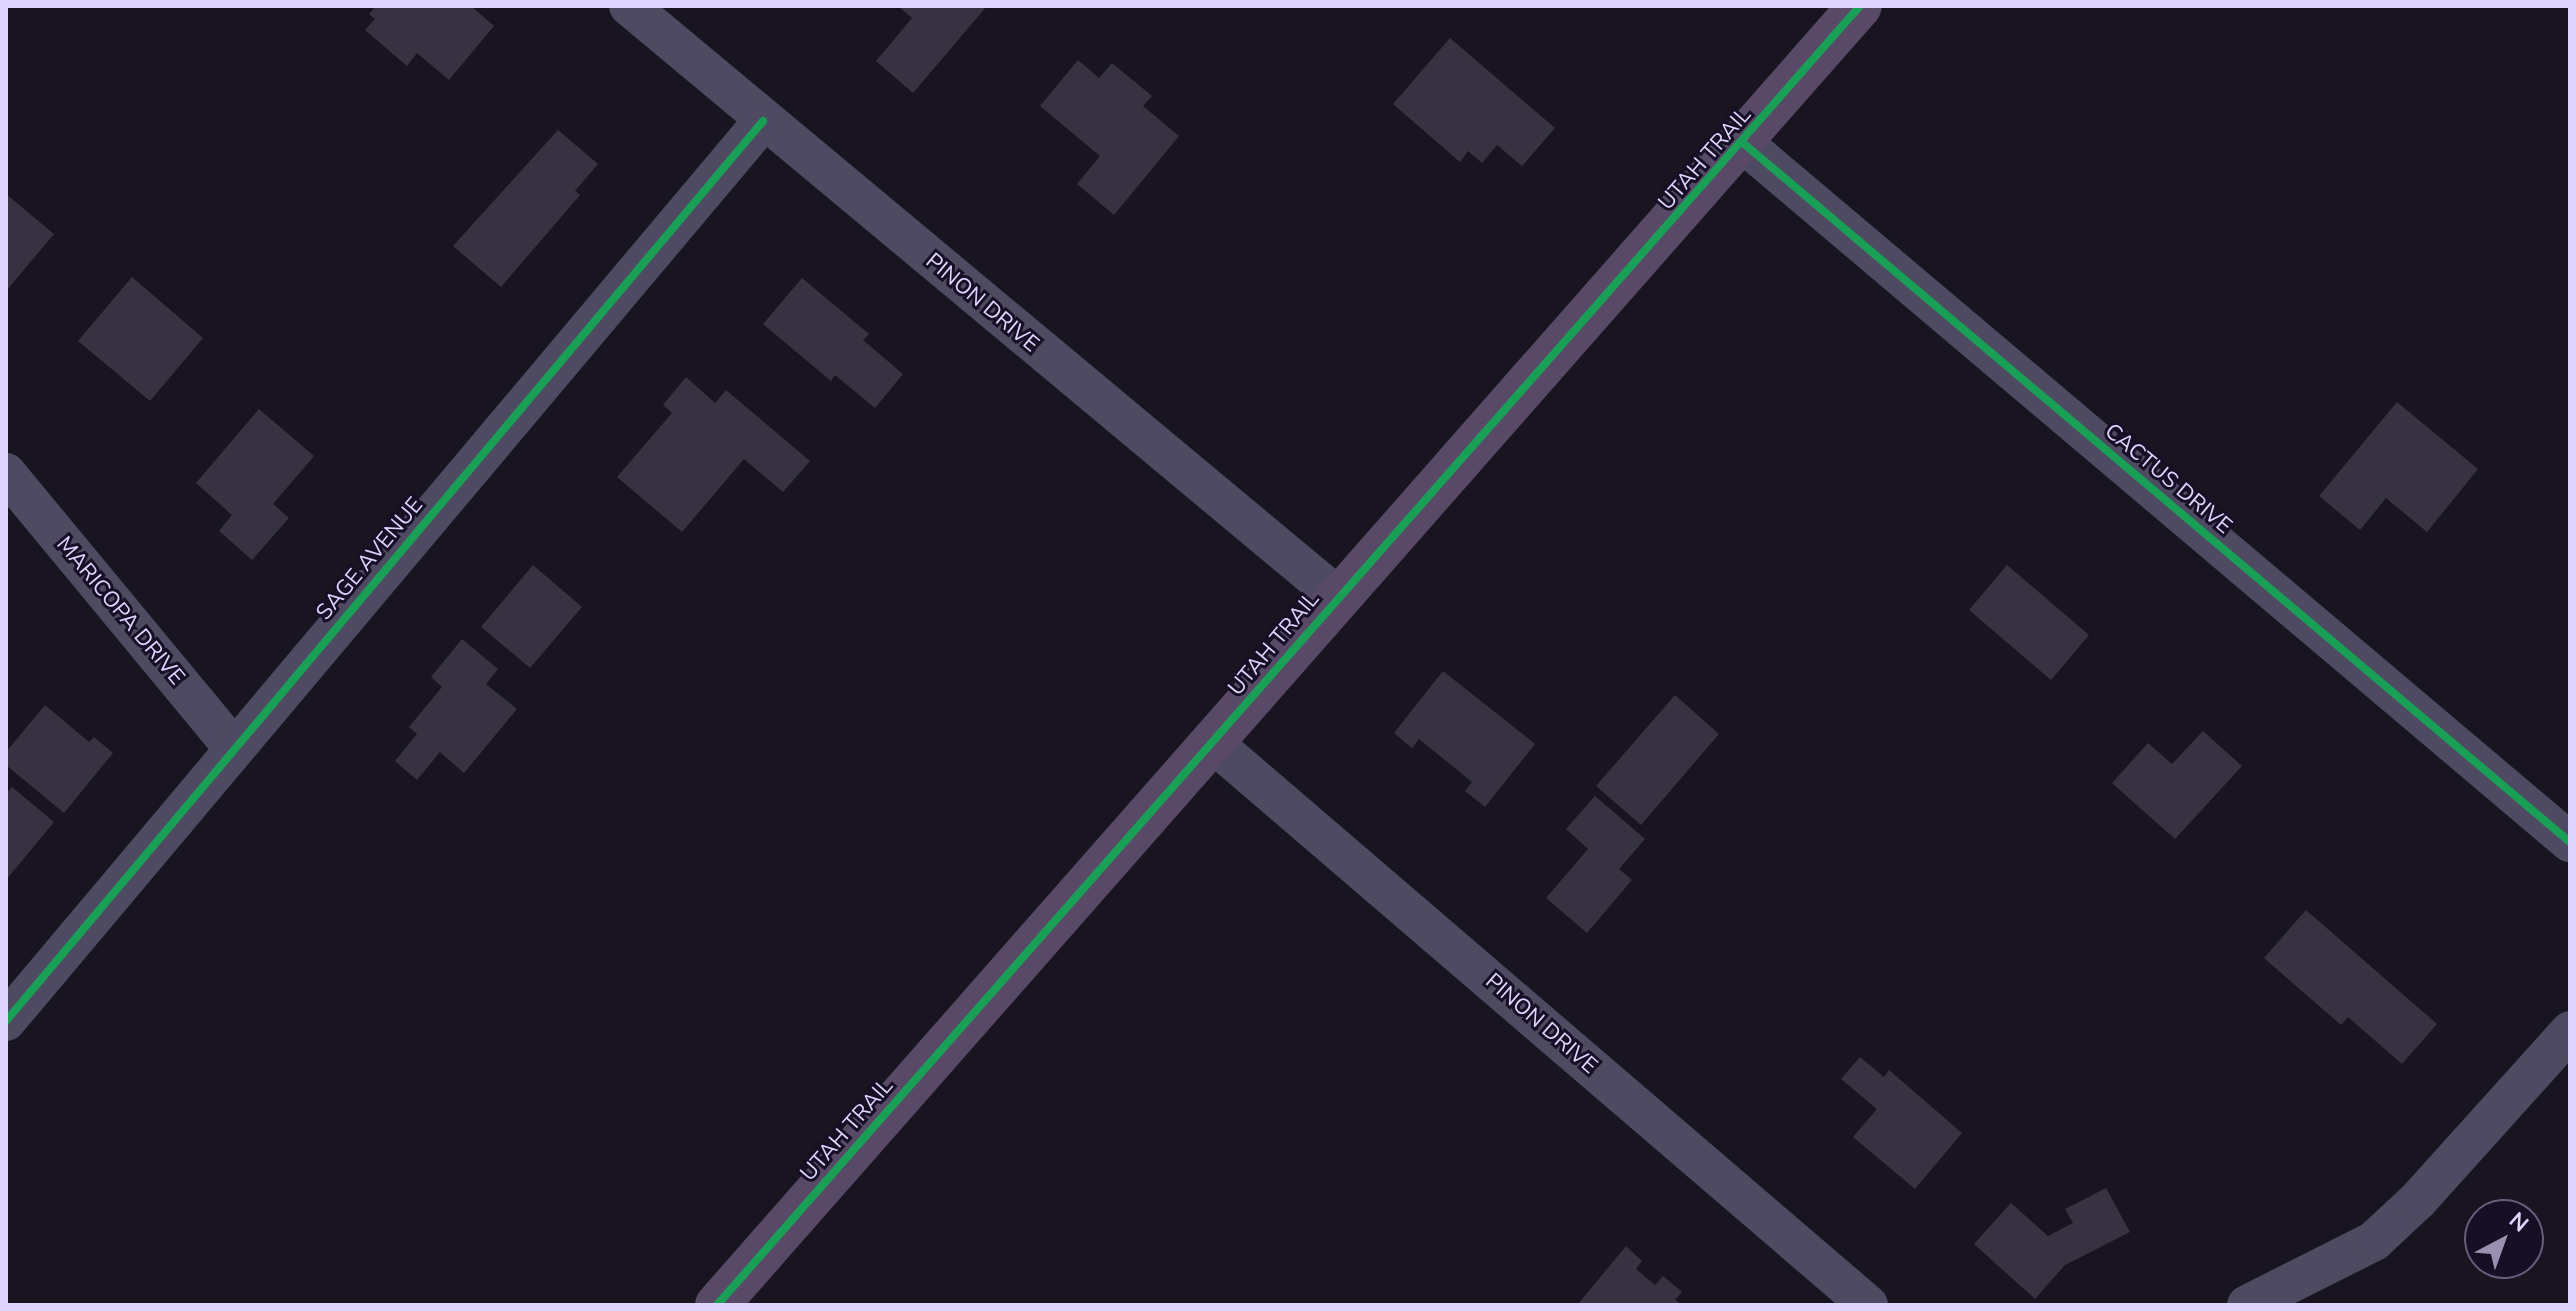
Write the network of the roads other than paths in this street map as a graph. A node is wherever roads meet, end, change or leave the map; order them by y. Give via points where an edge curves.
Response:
1 (629, 6) edge
2 (1858, 7) edge
3 (763, 121) junction
4 (1743, 143) junction
5 (6, 473) edge
6 (1338, 597) junction
7 (1213, 743) junction
8 (234, 749) junction
9 (2570, 842) edge
10 (6, 1021) edge
11 (2570, 1031) edge
12 (717, 1305) edge
13 (1868, 1305) edge
14 (2247, 1305) edge

1 - 3 street, PINON DRIVE
2 - 4 main road, UTAH TRAIL
3 - 6 street, PINON DRIVE
3 - 8 street, SAGE AVENUE
4 - 6 main road, UTAH TRAIL
4 - 9 street, CACTUS DRIVE
5 - 8 street, MARICOPA DRIVE
6 - 7 main road, UTAH TRAIL
7 - 12 main road, UTAH TRAIL
7 - 13 street, PINON DRIVE
8 - 10 street, SAGE AVENUE
11 - 14 street via 2418,1200 2374,1241

